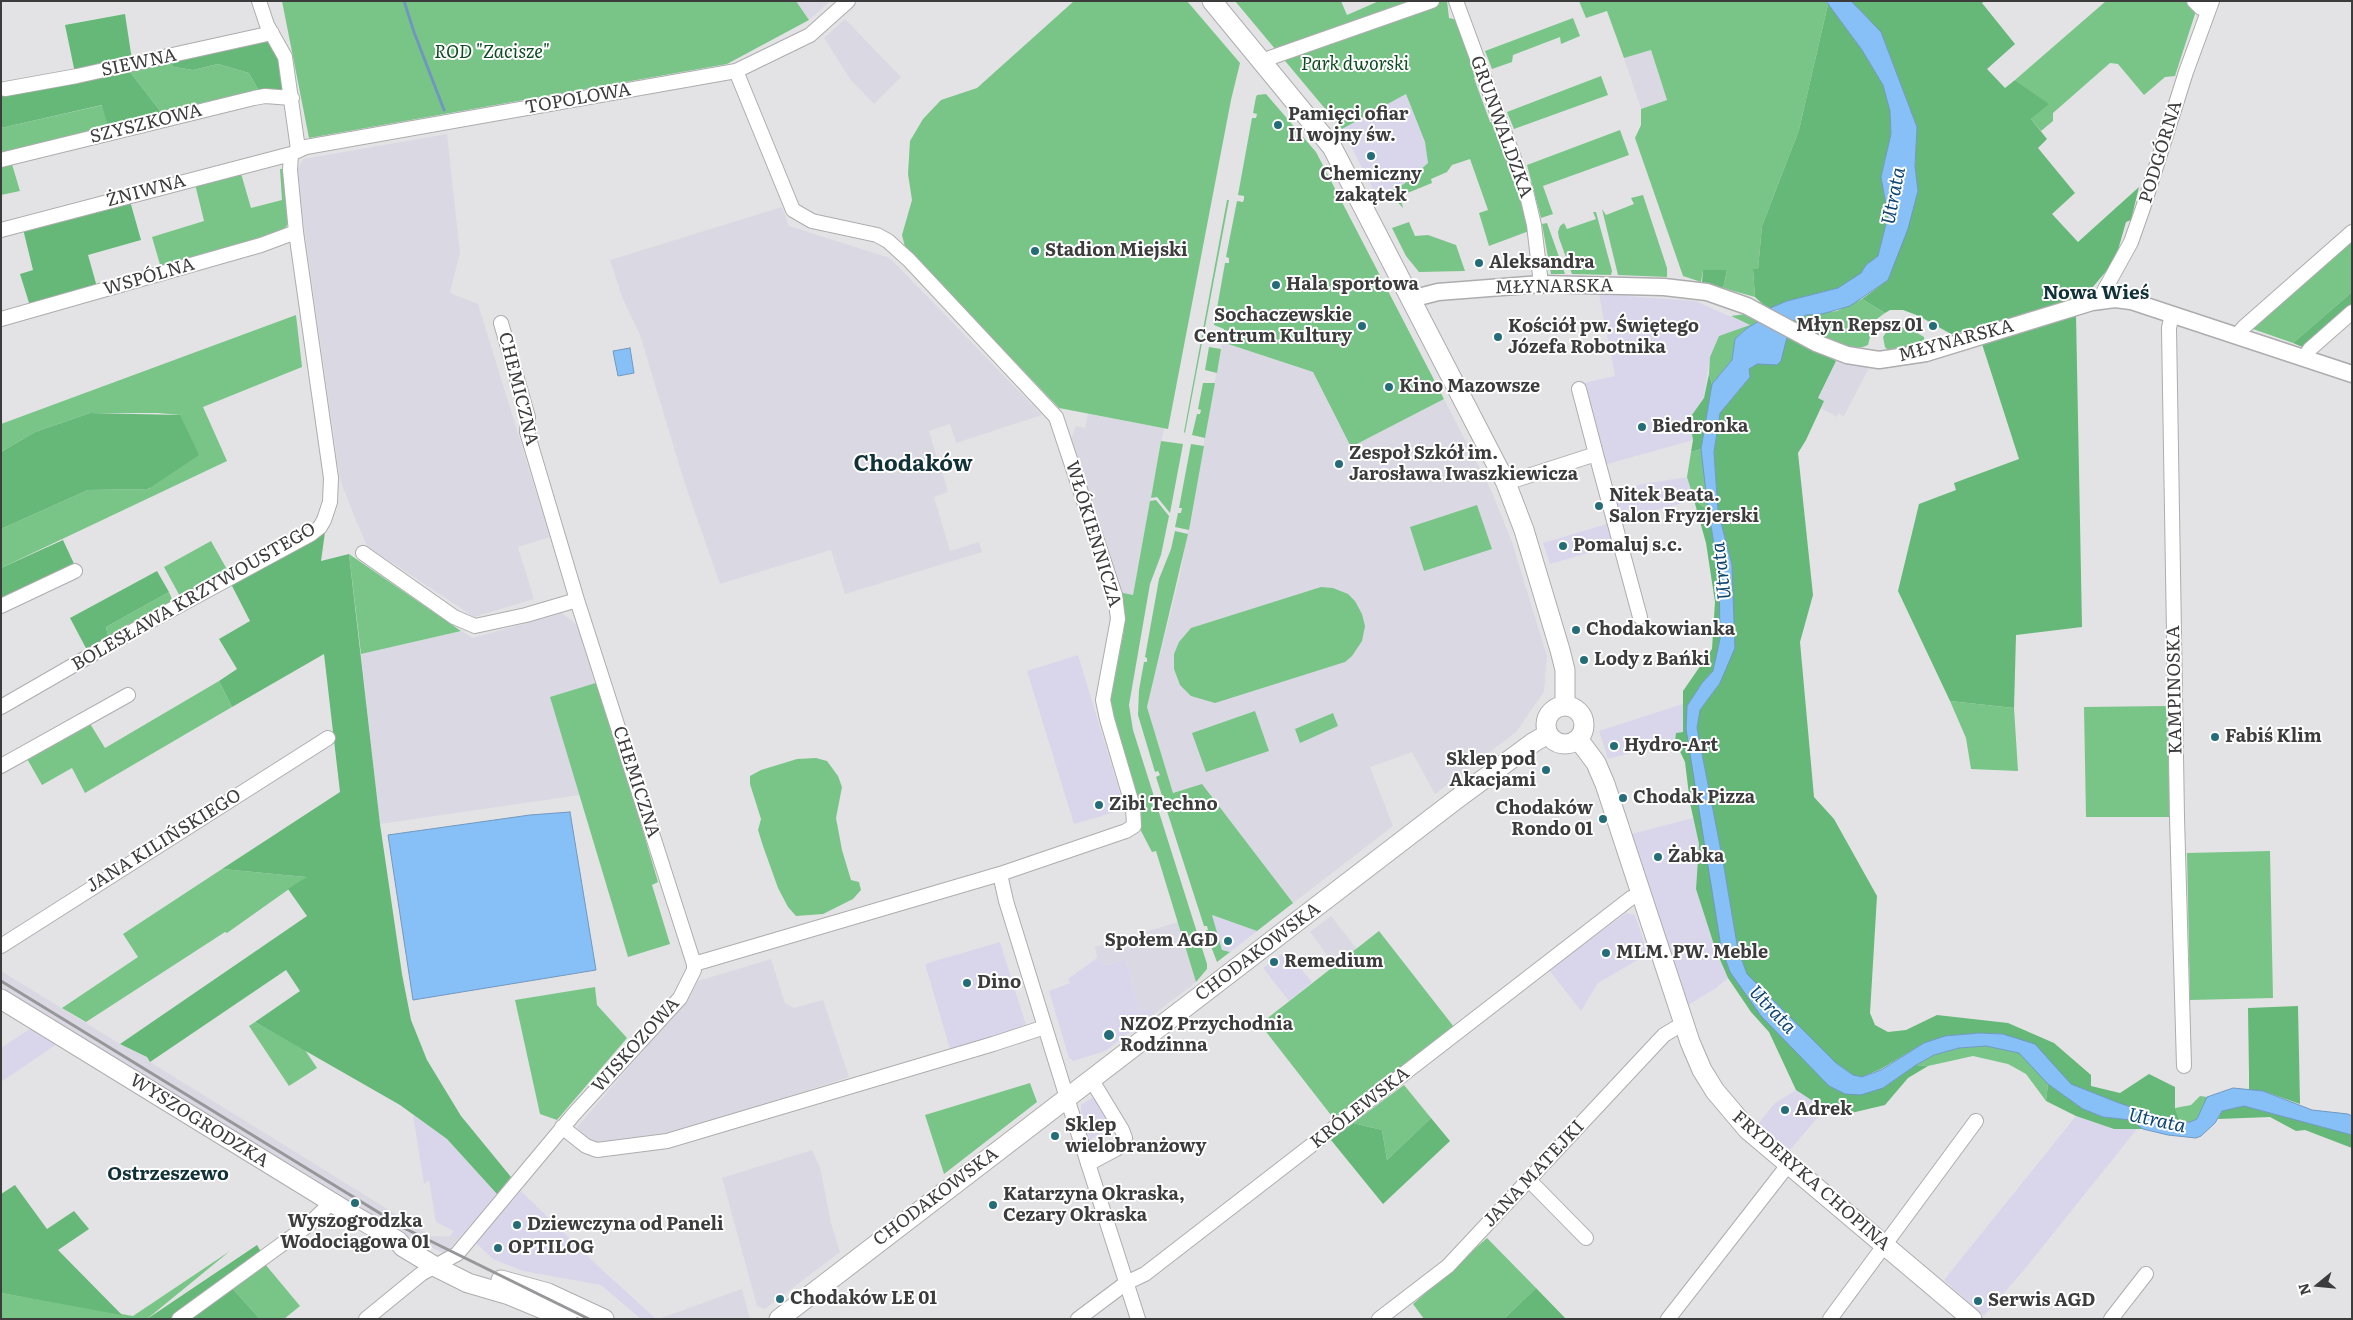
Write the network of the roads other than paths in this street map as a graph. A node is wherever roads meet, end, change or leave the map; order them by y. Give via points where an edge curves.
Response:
1 (259, 1) edge
2 (848, 1) edge
3 (1212, 1) edge
4 (1432, 1) edge
5 (1456, 1) edge
6 (2194, 1) edge
7 (2210, 6) edge
8 (272, 33) junction
9 (1261, 61) junction
10 (736, 71) junction
11 (5, 89) dead end
12 (292, 98) junction
13 (295, 151) junction
14 (1, 160) edge
15 (1, 230) edge
16 (296, 232) junction
17 (2352, 232) edge
18 (1540, 284) junction
19 (1411, 299) junction
20 (2104, 299) junction
21 (2352, 312) edge
22 (2172, 314) junction
23 (1, 319) edge
24 (501, 323) dead end
25 (2237, 335) junction
26 (2304, 358) junction
27 (2352, 374) edge
28 (1579, 389) dead end
29 (1596, 454) junction
30 (1506, 483) junction
31 (363, 553) dead end
32 (75, 571) dead end
33 (577, 600) junction
34 (1, 606) edge
35 (1640, 617) dead end
36 (128, 695) dead end
37 (1565, 705) junction
38 (1, 707) edge
39 (1548, 734) junction
40 (328, 738) dead end
41 (1578, 739) junction
42 (1, 766) edge
43 (1000, 874) junction
44 (1641, 895) junction
45 (1, 946) edge
46 (694, 964) junction
47 (1, 999) edge
48 (1684, 1023) junction
49 (1045, 1027) junction
50 (2184, 1066) dead end
51 (1091, 1079) junction
52 (1066, 1098) junction
53 (1976, 1121) dead end
54 (562, 1127) junction
55 (1088, 1164) junction
56 (1788, 1165) junction
57 (1529, 1180) junction
58 (332, 1202) junction
59 (1586, 1238) dead end
60 (1884, 1246) junction
61 (442, 1264) junction
62 (2146, 1274) dead end
63 (1126, 1283) junction
64 (179, 1319) edge
65 (366, 1319) edge
66 (567, 1319) edge
67 (604, 1319) edge
68 (779, 1319) edge
69 (1078, 1319) edge
70 (1138, 1319) edge
71 (1379, 1319) edge
72 (1668, 1319) edge
73 (1830, 1319) edge
74 (1972, 1319) edge
75 (2111, 1319) edge

1 - 8 street, BOLESŁAWA KRZYWOUSTEGO
2 - 10 street, TOPOLOWA via 810,35
3 - 9 main road
4 - 9 street
5 - 18 street, GRUNWALDZKA via 1526,191 1534,225
6 - 7 street via 2201,8
7 - 20 street, PODGÓRNA via 2143,208 2127,250 2104,291
8 - 11 street, SIEWNA
8 - 12 street, BOLESŁAWA KRZYWOUSTEGO via 285,57
9 - 19 main road via 1332,147
10 - 13 street, TOPOLOWA
10 - 43 street, WŁÓKIENNICZA via 793,210 812,221 877,235 888,241 1050,410 1064,438 1115,595 1118,619 1103,700 1135,821 1134,826 1126,831
12 - 13 street, BOLESŁAWA KRZYWOUSTEGO
12 - 14 street, SZYSZKOWA via 254,98
13 - 15 street, ŻNIWNA
13 - 16 street, BOLESŁAWA KRZYWOUSTEGO via 290,170
16 - 23 street, WSPÓLNA via 261,245
16 - 38 street, BOLESŁAWA KRZYWOUSTEGO via 331,478 330,502 320,527
17 - 25 street
18 - 19 street, MŁYNARSKA via 1438,292
18 - 20 street, MŁYNARSKA via 1664,287 1707,292 1760,312 1801,336 1847,354 1879,360 1926,353
19 - 30 main road
20 - 22 street, MŁYNARSKA via 2131,301
21 - 26 street
22 - 25 street, MŁYNARSKA
22 - 50 street, KAMPINOSKA via 2177,817
24 - 33 street, CHEMICZNA via 528,417 527,432
25 - 26 street, MŁYNARSKA
26 - 27 street, MŁYNARSKA
28 - 29 street
29 - 30 street
29 - 35 street
30 - 37 main road via 1524,530 1560,650 1565,670
31 - 33 street via 454,617 475,626
32 - 34 street
33 - 46 street, CHEMICZNA
36 - 42 street
37 - 39 main road via 1549,715 1546,724
37 - 41 main road via 1578,710 1583,718 1584,727
39 - 41 main road via 1562,744
39 - 51 main road, CHODAKOWSKA via 1458,798
40 - 45 street, JANA KILIŃSKIEGO
41 - 44 main road, FRYDERYKA CHOPINA via 1599,770
43 - 46 street
43 - 49 street
44 - 48 main road, FRYDERYKA CHOPINA
44 - 63 street, KRÓLEWSKA via 1631,898 1145,1274
46 - 54 street, WISKOZOWA via 680,998
47 - 58 main road, WYSZOGRODZKA
48 - 56 main road, FRYDERYKA CHOPINA via 1702,1070 1723,1102 1748,1130
48 - 57 street, JANA MATEJKI via 1664,1035
49 - 52 street
49 - 54 street via 667,1141 597,1150 586,1146
51 - 52 main road, CHODAKOWSKA
51 - 55 street via 1124,1138 1116,1149
52 - 55 street
52 - 68 main road, CHODAKOWSKA
53 - 60 street
54 - 61 street, WISKOZOWA via 457,1254
55 - 63 street
56 - 60 main road, FRYDERYKA CHOPINA
56 - 72 street
57 - 59 street
57 - 71 street, JANA MATEJKI via 1448,1266
58 - 61 main road, WYSZOGRODZKA via 398,1241 407,1240
58 - 64 street via 307,1226
60 - 73 street
60 - 74 main road, FRYDERYKA CHOPINA
61 - 65 street, WISKOZOWA via 421,1274
61 - 66 main road, WYSZOGRODZKA via 468,1282
61 - 67 main road, WYSZOGRODZKA via 548,1293
62 - 75 street
63 - 69 street, KRÓLEWSKA
63 - 70 street

